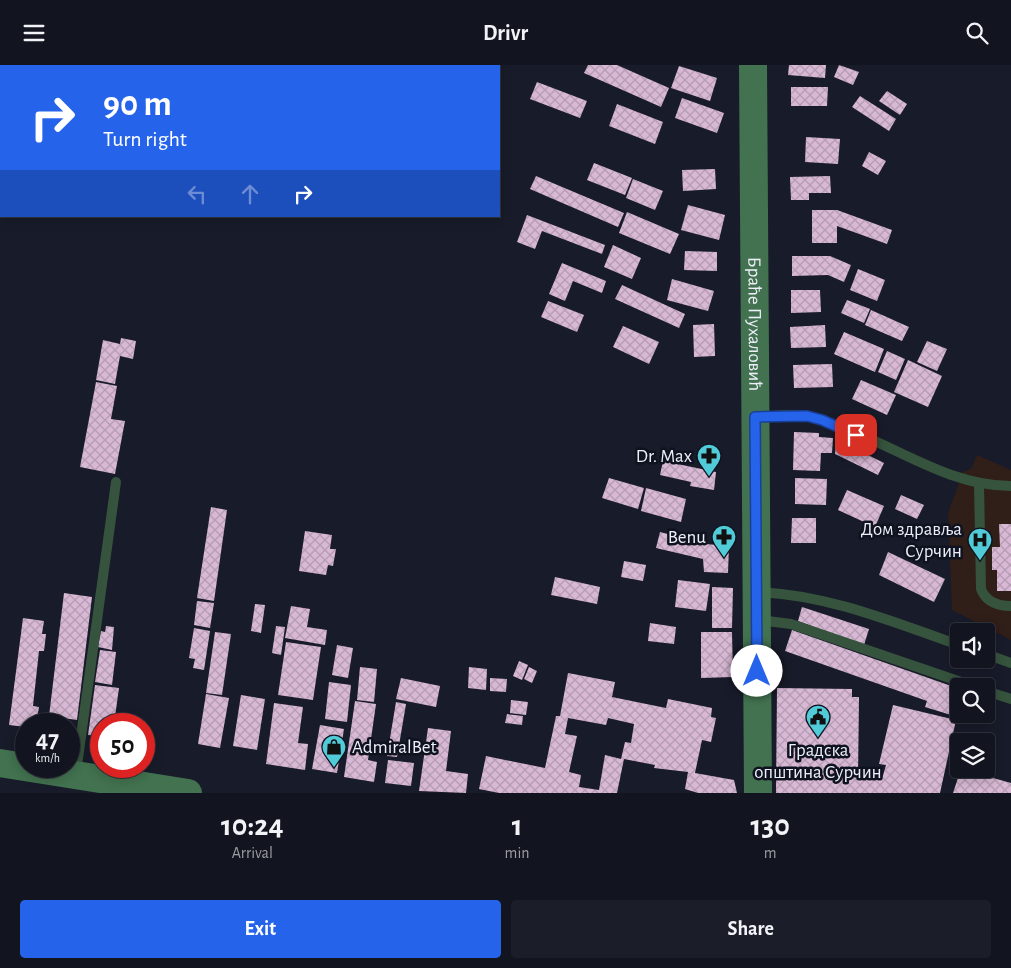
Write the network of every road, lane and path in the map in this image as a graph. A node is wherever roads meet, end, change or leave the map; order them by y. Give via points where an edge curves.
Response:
1 (753, 65) edge
2 (755, 417) junction
3 (116, 482) dead end
4 (979, 484) junction
5 (1011, 486) edge
6 (758, 592) junction
7 (1011, 606) edge
8 (758, 620) junction
9 (950, 642) edge
10 (995, 657) edge
11 (1011, 663) edge
12 (950, 678) edge
13 (995, 694) edge
14 (1011, 699) edge
15 (80, 746) edge
16 (0, 763) edge
17 (15, 765) edge
18 (80, 776) edge
19 (188, 793) edge
20 (758, 793) edge

1 - 2 main road, Браће Пухаловић
2 - 4 lane via 793,415 822,420
2 - 6 main road, Браће Пухаловић
3 - 15 lane
4 - 5 lane
4 - 7 lane via 980,589 990,602
6 - 8 main road, Браће Пухаловић
6 - 9 lane via 830,601
8 - 12 lane via 791,624
8 - 20 main road, Браће Пухаловић
10 - 11 lane
13 - 14 lane
16 - 17 main road
18 - 19 main road

